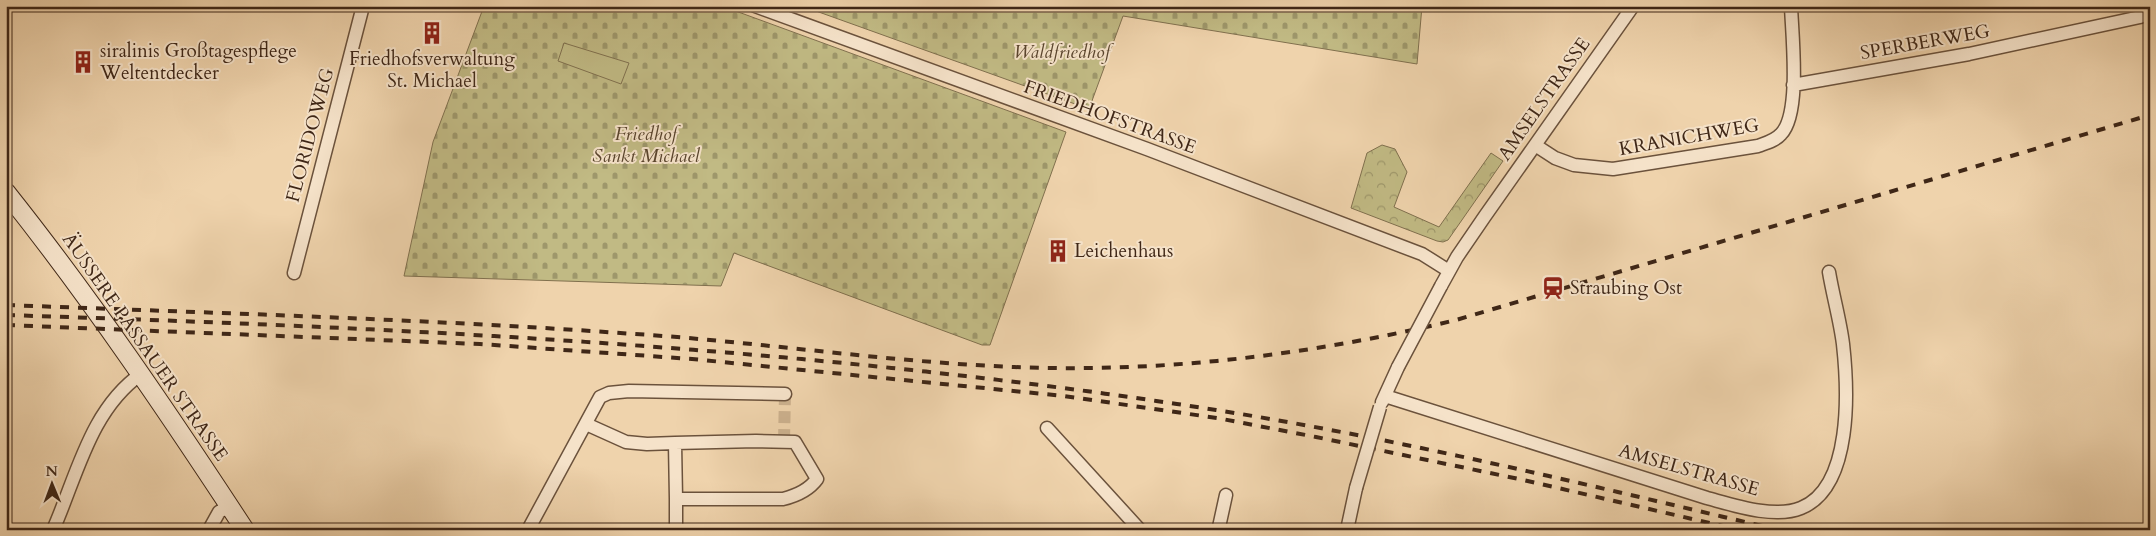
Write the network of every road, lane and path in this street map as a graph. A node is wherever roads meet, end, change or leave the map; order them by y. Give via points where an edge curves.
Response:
1 (363, 6) edge
2 (755, 6) edge
3 (1633, 6) edge
4 (1791, 6) edge
5 (2150, 13) edge
6 (1793, 85) junction
7 (1535, 145) junction
8 (6, 192) edge
9 (1449, 271) junction
10 (294, 272) dead end
11 (1829, 272) dead end
12 (141, 374) junction
13 (785, 394) dead end
14 (1383, 401) junction
15 (586, 424) junction
16 (1047, 428) dead end
17 (675, 444) junction
18 (1226, 495) dead end
19 (676, 499) junction
20 (229, 506) junction
21 (53, 530) edge
22 (209, 530) edge
23 (245, 530) edge
24 (528, 530) edge
25 (676, 530) edge
26 (1140, 530) edge
27 (1216, 530) edge
28 (1346, 530) edge

1 - 10 street, FLORIDOWEG
2 - 9 street, FRIEDHOFSTRASSE via 1147,149 1422,254
3 - 7 street, AMSELSTRASSE
4 - 6 street, KRANICHWEG
5 - 6 street, SPERBERWEG via 1969,54
6 - 7 street, KRANICHWEG via 1789,123 1771,142 1758,146 1613,169 1574,165
7 - 9 street, AMSELSTRASSE
8 - 12 main road, ÄUSSERE PASSAUER STRASSE via 53,251
9 - 14 street, AMSELSTRASSE, bridge
11 - 14 street, AMSELSTRASSE via 1844,358 1845,412 1840,456 1831,478 1817,496 1801,508 1777,512 1707,498
12 - 20 main road, ÄUSSERE PASSAUER STRASSE
12 - 21 street via 108,405 94,430
13 - 15 street via 610,393 600,397
14 - 28 street, bridge
15 - 17 street via 626,442
15 - 24 street
16 - 26 street
17 - 19 street
17 - 19 street via 795,442 817,479 807,489 783,500
18 - 27 street
19 - 25 street
20 - 22 street via 219,512
20 - 23 main road, ÄUSSERE PASSAUER STRASSE

